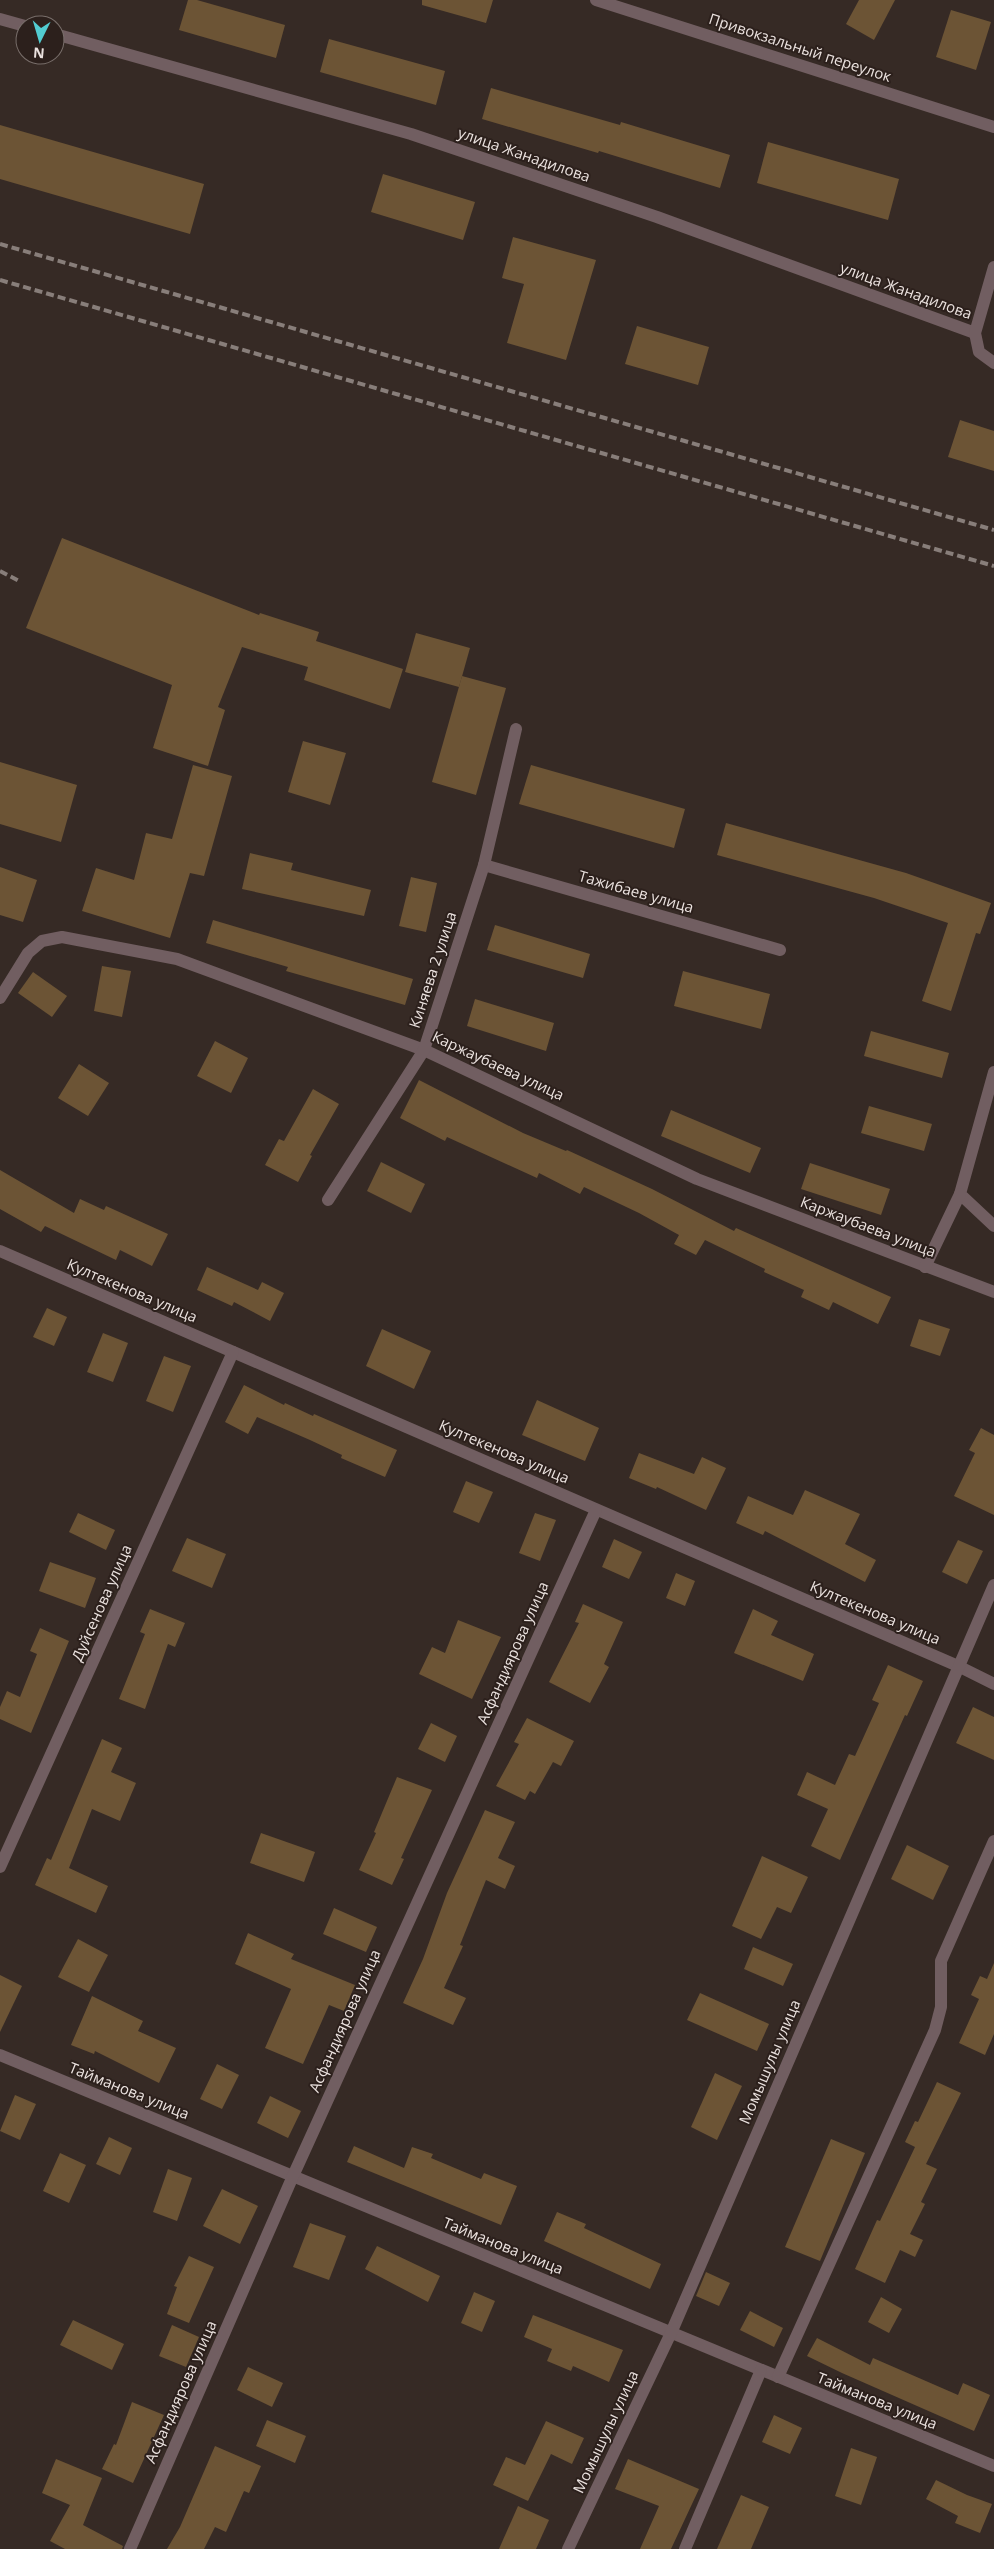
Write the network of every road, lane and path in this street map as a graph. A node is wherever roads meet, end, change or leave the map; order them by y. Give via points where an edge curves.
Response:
1 (596, 0) edge
2 (0, 19) edge
3 (15, 23) edge
4 (65, 37) edge
5 (994, 127) edge
6 (994, 267) edge
7 (975, 333) junction
8 (994, 363) edge
9 (516, 728) dead end
10 (484, 865) junction
11 (780, 950) dead end
12 (0, 998) edge
13 (424, 1050) junction
14 (994, 1072) edge
15 (960, 1194) junction
16 (328, 1200) dead end
17 (994, 1226) edge
18 (0, 1251) edge
19 (926, 1267) junction
20 (994, 1292) edge
21 (233, 1352) junction
22 (596, 1510) junction
23 (994, 1585) edge
24 (958, 1666) junction
25 (994, 1684) edge
26 (994, 1841) edge
27 (0, 1867) edge
28 (0, 2055) edge
29 (293, 2176) junction
30 (671, 2333) junction
31 (761, 2370) junction
32 (778, 2377) junction
33 (994, 2466) edge
34 (130, 2549) edge
35 (568, 2549) edge
36 (685, 2549) edge

1 - 5 street, Привокзальный переулок
2 - 3 street
4 - 7 street, улица Жанадилова via 411,134 657,217
6 - 7 street
7 - 8 street via 979,352
9 - 10 street, Киняева 2 улица
10 - 11 street, Тажибаев улица
10 - 13 street, Киняева 2 улица
12 - 13 street, Каржаубаева улица via 28,953 42,941 62,937 177,959
13 - 16 street, Киняева 2 улица
13 - 19 street, Каржаубаева улица via 697,1179
14 - 15 street
15 - 17 street
15 - 19 street
18 - 21 street, Култекенова улица
19 - 20 street, Каржаубаева улица
21 - 22 street, Култекенова улица
21 - 27 street, Дуйсенова улица
22 - 24 street, Култекенова улица
22 - 29 street, Асфандиярова улица
23 - 24 street, Момышулы улица
24 - 25 street, Култекенова улица
24 - 30 street, Момышулы улица
26 - 32 street via 941,1961 941,2007 935,2030
28 - 29 street, Тайманова улица
29 - 30 street, Тайманова улица
29 - 34 street, Асфандиярова улица
30 - 31 street, Тайманова улица
30 - 35 street, Момышулы улица
31 - 32 street, Тайманова улица
31 - 36 street
32 - 33 street, Тайманова улица

